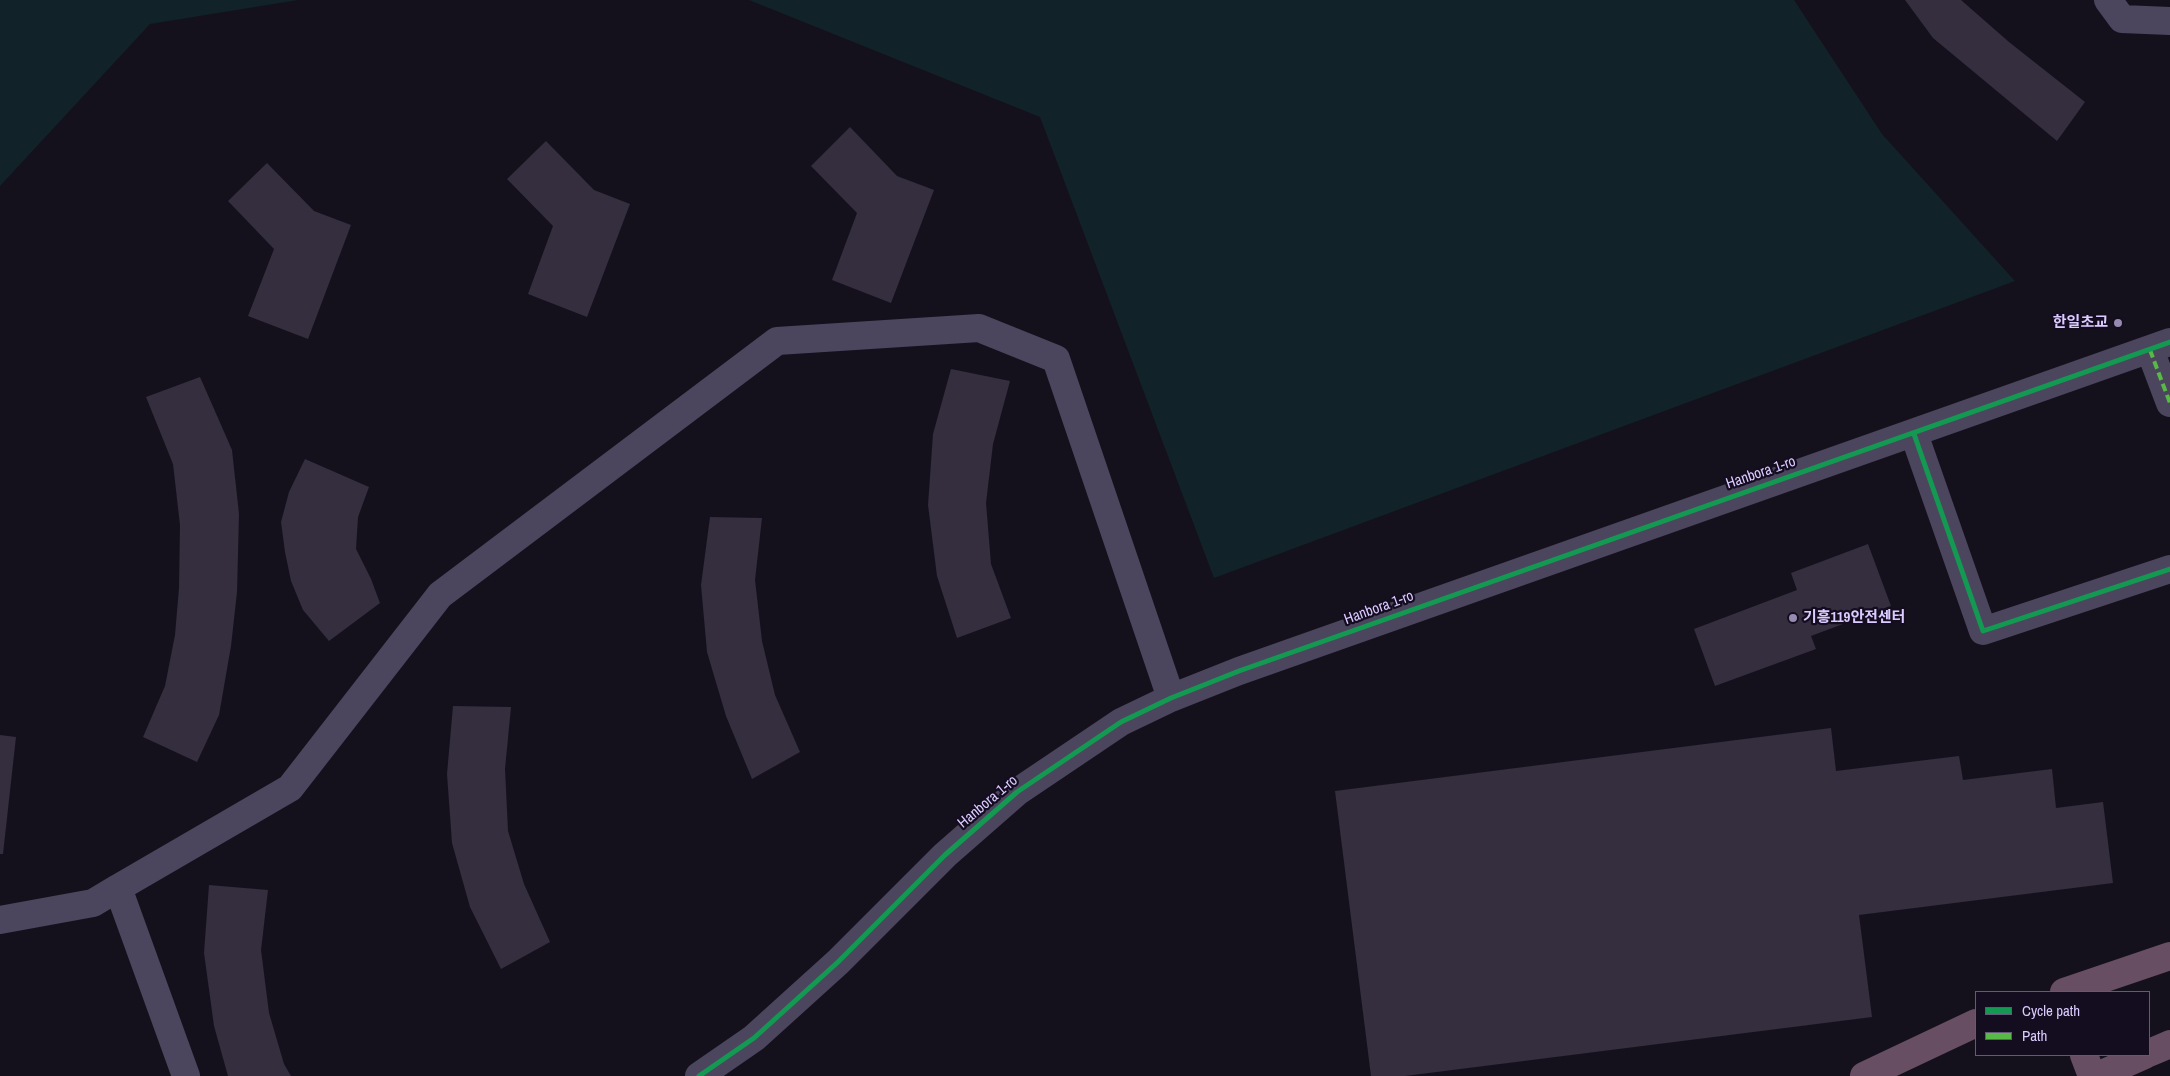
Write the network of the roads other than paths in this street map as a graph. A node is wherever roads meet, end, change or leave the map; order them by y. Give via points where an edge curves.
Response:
1 (2108, 0) edge
2 (2170, 21) edge
3 (2160, 346) edge
4 (2170, 404) edge
5 (1914, 434) junction
6 (2170, 569) edge
7 (1171, 698) junction
8 (118, 888) junction
9 (0, 920) edge
10 (2170, 956) edge
11 (2067, 991) edge
12 (1975, 1023) edge
13 (2170, 1044) edge
14 (2150, 1053) edge
15 (2084, 1056) edge
16 (2142, 1056) edge
17 (186, 1076) edge
18 (699, 1076) edge
19 (1864, 1076) edge
20 (2092, 1076) edge
21 (2097, 1076) edge

1 - 2 street via 2122,19
3 - 4 street
3 - 5 street, Hanbora 1-ro
5 - 6 street via 1983,631
5 - 7 street, Hanbora 1-ro via 1258,664
7 - 8 street via 1056,359 979,328 777,341 440,595 290,788
7 - 18 street, Hanbora 1-ro via 1121,722 1017,792 944,855 838,962 754,1038
8 - 9 street via 93,903
8 - 17 street
10 - 11 highway
12 - 19 highway
13 - 14 highway
15 - 20 highway
16 - 21 highway

